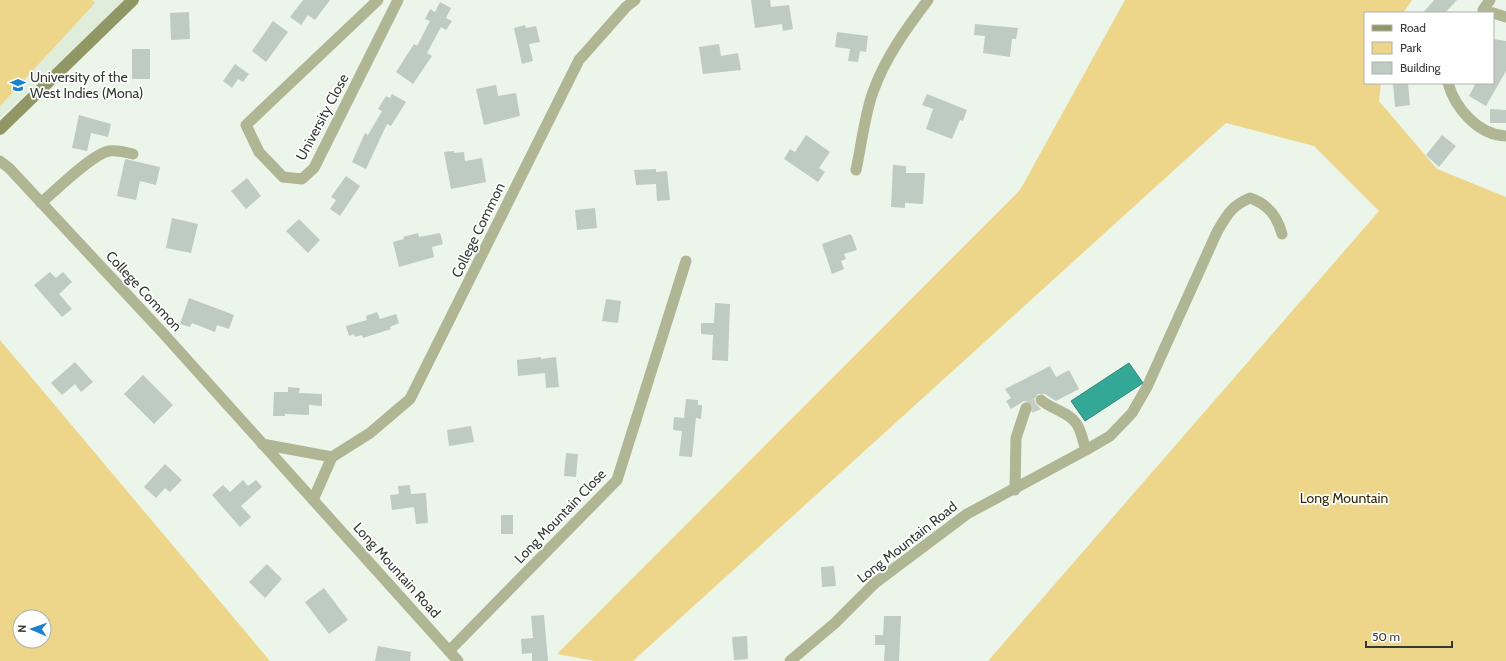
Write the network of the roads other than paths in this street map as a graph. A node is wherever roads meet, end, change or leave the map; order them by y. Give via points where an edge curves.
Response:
1 (133, 0) edge
2 (378, 0) edge
3 (398, 0) edge
4 (635, 0) edge
5 (928, 0) edge
6 (1490, 0) edge
7 (1487, 12) edge
8 (1494, 14) edge
9 (1506, 17) edge
10 (1448, 84) edge
11 (0, 129) edge
12 (1506, 136) edge
13 (134, 154) dead end
14 (0, 161) edge
15 (856, 170) dead end
16 (41, 203) junction
17 (1282, 234) dead end
18 (686, 261) dead end
19 (1041, 400) dead end
20 (1026, 408) tunnel mouth
21 (262, 444) junction
22 (1086, 450) junction
23 (332, 457) junction
24 (1015, 490) junction
25 (313, 500) junction
26 (449, 651) junction
27 (458, 661) edge
28 (790, 661) edge

1 - 11 street
2 - 3 street, University Close via 246,125 259,152 283,177 302,178 314,168
4 - 23 street, College Common via 579,60 410,399 370,433
5 - 15 street via 892,51 872,93
6 - 7 street
8 - 9 street
10 - 12 street via 1451,95 1482,129
13 - 16 street via 118,150 107,151 82,168
14 - 16 street, College Common
16 - 21 street, College Common
17 - 22 street, Long Mountain Road via 1278,220 1259,201 1250,198 1238,203 1228,213 1132,414 1110,436
18 - 26 street, Long Mountain Close via 617,480
19 - 22 street via 1076,423
20 - 24 street via 1016,438
21 - 23 street
21 - 25 street, College Common
22 - 24 street, Long Mountain Road
23 - 25 street
24 - 28 street, Long Mountain Road via 967,514 875,583 835,623
25 - 26 street, Long Mountain Road
26 - 27 street, Long Mountain Road

